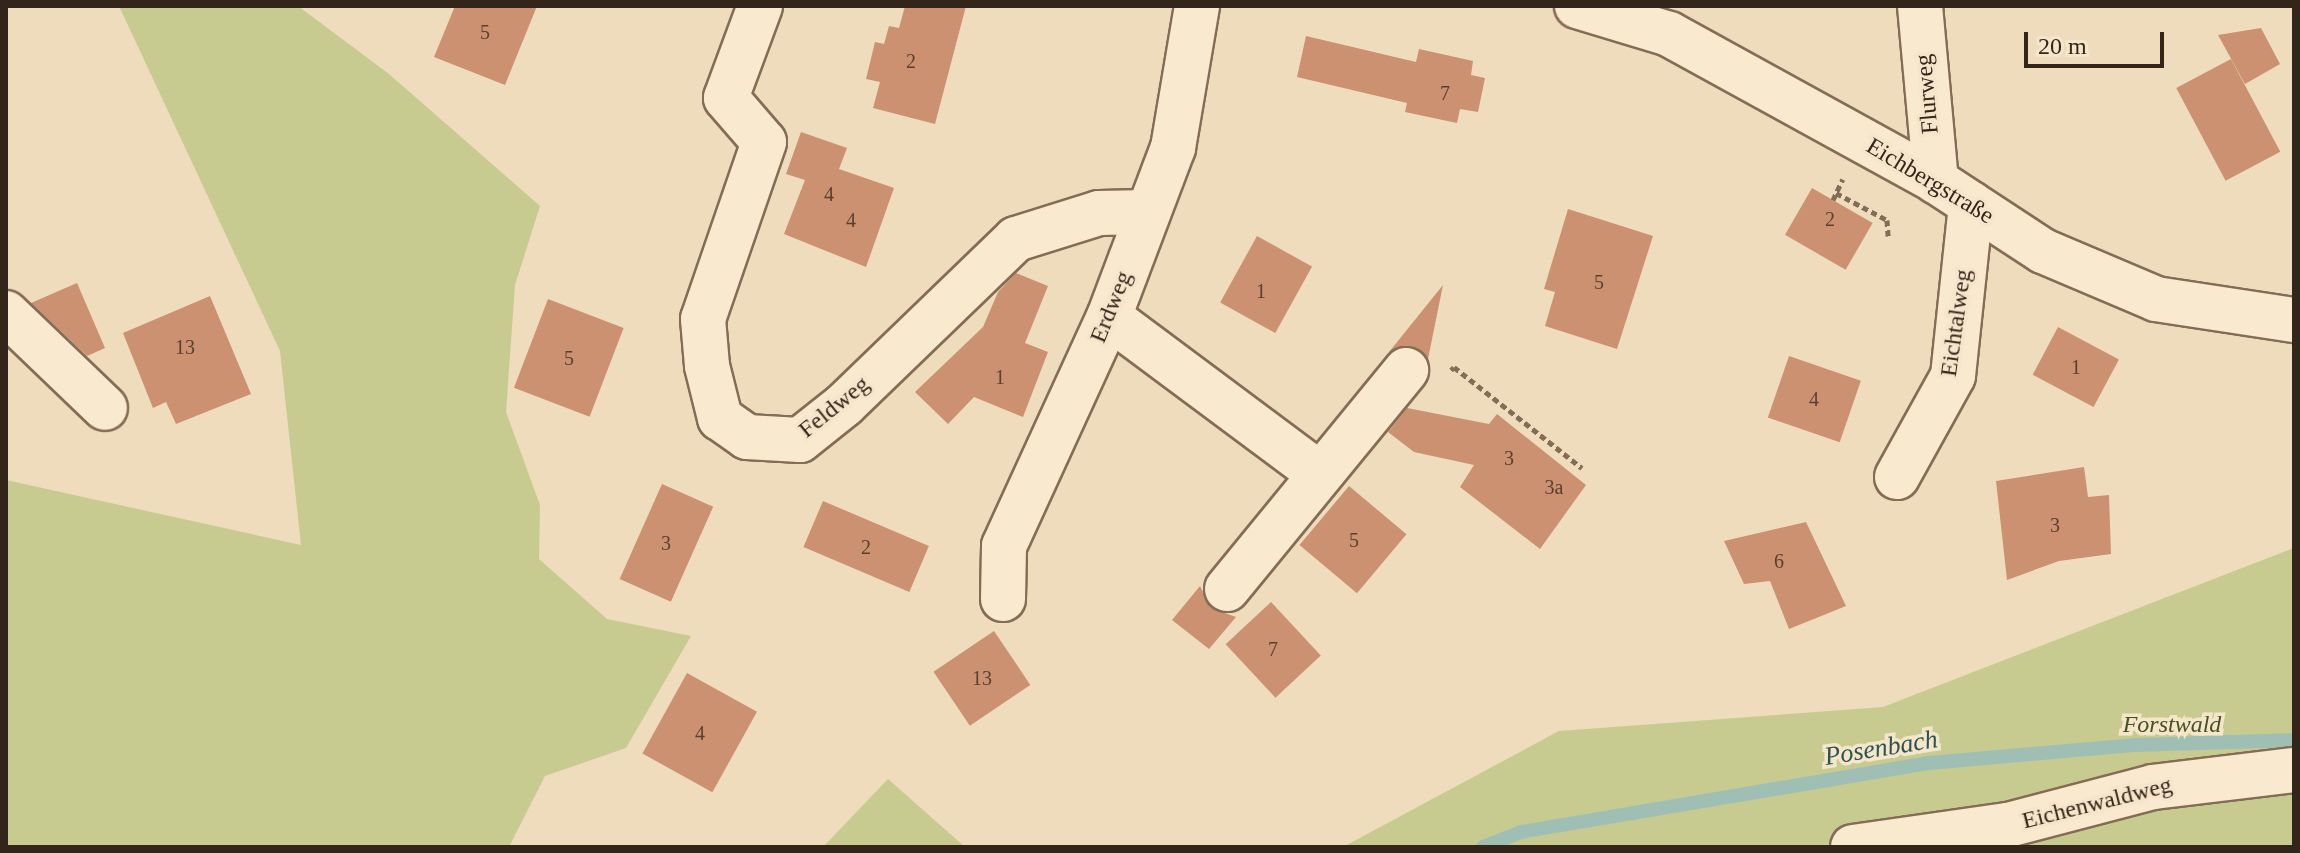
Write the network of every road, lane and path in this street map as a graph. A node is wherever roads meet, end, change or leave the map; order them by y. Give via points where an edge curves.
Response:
1 (760, 6) edge
2 (1197, 6) edge
3 (1577, 6) edge
4 (1920, 6) edge
5 (1666, 20) edge
6 (1953, 192) junction
7 (1836, 193) dead end
8 (1148, 212) junction
9 (1888, 236) dead end
10 (6, 313) edge
11 (1109, 317) junction
12 (2294, 320) edge
13 (1454, 367) dead end
14 (1406, 370) dead end
15 (105, 408) dead end
16 (1582, 468) dead end
17 (1320, 474) junction
18 (1897, 477) dead end
19 (1227, 589) dead end
20 (1003, 599) dead end
21 (2294, 770) edge
22 (1853, 847) edge

1 - 8 street, Feldweg via 726,98 764,142 703,319 707,366 720,418 747,437 800,440 844,405 1016,239 1099,213
2 - 8 street, Erdweg via 1173,148
3 - 5 street, Eichbergstraße
4 - 6 street, Flurweg
5 - 6 street, Eichbergstraße
6 - 12 street, Eichbergstraße via 2043,251 2156,299
6 - 18 street, Eichtalweg via 1953,376
7 - 9 path via 1887,220
8 - 11 street, Erdweg
10 - 15 street
11 - 17 street
11 - 20 street, Erdweg via 1004,546
13 - 16 path
14 - 17 street
17 - 19 street
21 - 22 street, Eichenwaldweg via 2153,787 2008,825

